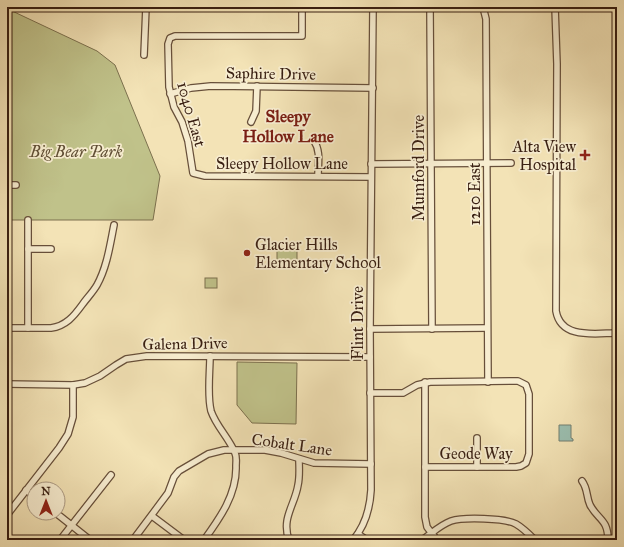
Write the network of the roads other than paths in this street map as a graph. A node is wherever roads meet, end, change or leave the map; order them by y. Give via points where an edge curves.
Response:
1 (146, 7) edge
2 (302, 7) edge
3 (373, 7) edge
4 (430, 7) edge
5 (483, 7) edge
6 (555, 7) edge
7 (144, 55) dead end
8 (257, 86) junction
9 (372, 88) junction
10 (170, 94) junction
11 (251, 122) dead end
12 (314, 141) dead end
13 (431, 163) junction
14 (486, 163) junction
15 (511, 163) dead end
16 (371, 164) junction
17 (193, 173) joint
18 (318, 176) junction
19 (371, 176) junction
20 (7, 185) edge
21 (16, 185) dead end
22 (28, 220) dead end
23 (114, 225) dead end
24 (28, 249) junction
25 (51, 249) dead end
26 (7, 328) edge
27 (28, 328) junction
28 (487, 328) junction
29 (370, 329) junction
30 (432, 329) junction
31 (617, 333) edge
32 (210, 356) junction
33 (370, 356) junction
34 (425, 382) junction
35 (488, 382) junction
36 (7, 384) edge
37 (74, 385) junction
38 (370, 393) junction
39 (477, 438) dead end
40 (233, 449) junction
41 (299, 459) junction
42 (371, 464) junction
43 (425, 467) junction
44 (477, 467) junction
45 (111, 475) dead end
46 (33, 481) edge
47 (582, 481) dead end
48 (26, 490) edge
49 (7, 515) edge
50 (152, 516) junction
51 (66, 520) edge
52 (72, 525) junction
53 (432, 533) junction
54 (358, 534) junction
55 (532, 539) edge
56 (60, 540) edge
57 (90, 540) edge
58 (133, 540) edge
59 (184, 540) edge
60 (204, 540) edge
61 (289, 540) edge
62 (353, 540) edge
63 (367, 540) edge
64 (422, 540) edge
65 (436, 540) edge
66 (608, 540) edge

1 - 7 street
2 - 10 street, 1040 East via 302,36 170,38
3 - 9 street, Flint Drive
4 - 13 street, Mumford Drive
5 - 14 street, 1210 East via 486,19
6 - 31 street via 556,312 561,323 572,331
8 - 9 street, Saphire Drive
8 - 10 street, Saphire Drive via 201,86
8 - 11 street via 256,112
9 - 16 street, Flint Drive
10 - 17 street, 1040 East via 188,141
12 - 18 street via 319,153
13 - 14 street
13 - 16 street
13 - 30 street, Mumford Drive
14 - 15 street
14 - 28 street, 1210 East
16 - 19 street, Flint Drive
17 - 18 street, Sleepy Hollow Lane via 200,176
18 - 19 street, Sleepy Hollow Lane
19 - 29 street, Flint Drive
20 - 21 street
22 - 24 street
23 - 27 street via 101,276 78,310 68,321 56,327
24 - 25 street
24 - 27 street
26 - 27 street
28 - 30 street
28 - 35 street, 1210 East
29 - 30 street
29 - 33 street, Flint Drive
32 - 33 street, Galena Drive
32 - 37 street, Galena Drive via 137,356 92,380
32 - 40 street via 211,409
33 - 38 street, Flint Drive
34 - 35 street
34 - 38 street via 403,393
34 - 43 street
35 - 44 street, Geode Way via 518,381 526,385 529,394 529,454 526,463 521,466
36 - 37 street, Galena Drive
37 - 46 street via 73,417 68,434
38 - 42 street, Flint Drive
39 - 44 street
40 - 41 street, Cobalt Lane via 273,451
40 - 50 street, Cobalt Lane via 208,454 179,471
40 - 60 street via 236,456 235,484 221,514
41 - 42 street, Cobalt Lane via 314,463
41 - 61 street via 298,485 286,520
42 - 54 street, Flint Drive via 369,508
43 - 44 street, Geode Way
43 - 53 street via 425,517 427,527
45 - 52 street
47 - 66 street via 588,491 591,506 608,529
48 - 49 street
50 - 58 street, Cobalt Lane
50 - 59 street
51 - 52 street
52 - 56 street
52 - 57 street
53 - 55 street via 457,520 499,520 522,527
53 - 64 street
53 - 65 street
54 - 62 street, Flint Drive
54 - 63 street

